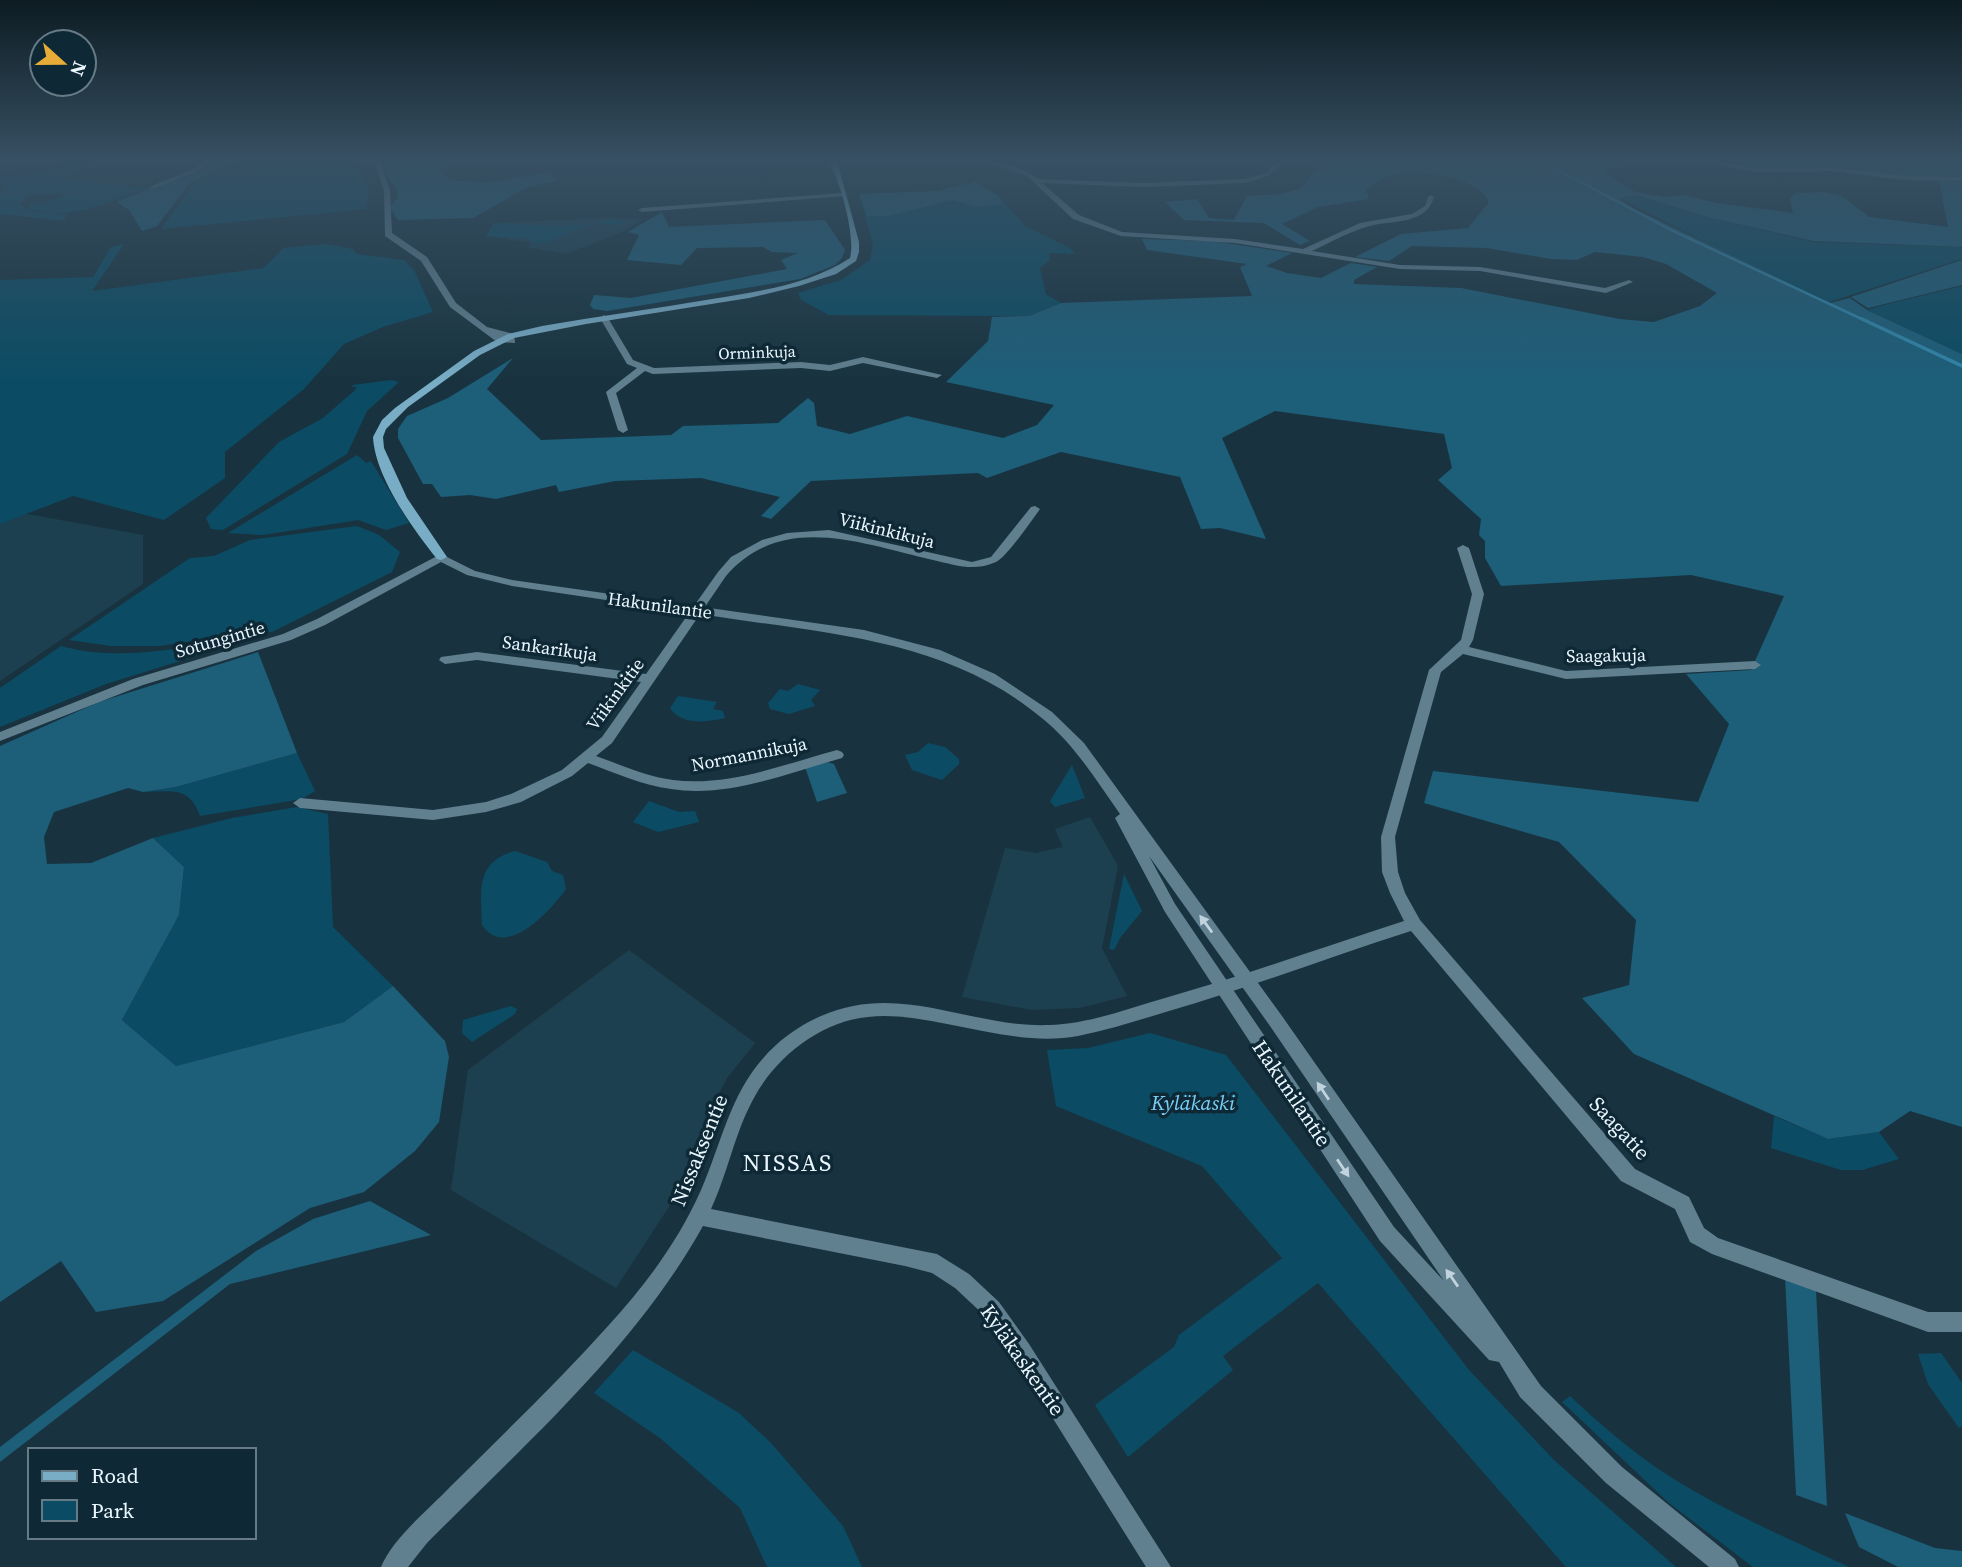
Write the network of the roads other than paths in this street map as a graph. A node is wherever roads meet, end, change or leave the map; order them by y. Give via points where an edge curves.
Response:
1 (388, 234) edge
2 (854, 234) edge
3 (1129, 234) edge
4 (1339, 234) edge
5 (1303, 252) junction
6 (1629, 282) dead end
7 (604, 318) junction
8 (487, 329) junction
9 (511, 339) junction
10 (500, 340) junction
11 (460, 366) junction
12 (642, 369) junction
13 (937, 374) dead end
14 (623, 430) dead end
15 (1035, 509) dead end
16 (1463, 548) dead end
17 (441, 557) junction
18 (697, 610) junction
19 (1460, 649) junction
20 (445, 660) dead end
21 (1755, 665) dead end
22 (650, 679) junction
23 (0, 737) edge
24 (838, 755) dead end
25 (588, 758) junction
26 (1091, 761) junction
27 (300, 803) dead end
28 (1414, 924) junction
29 (1247, 979) junction
30 (1221, 987) junction
31 (698, 1216) junction
32 (1962, 1322) edge
33 (1533, 1394) junction
34 (393, 1567) edge
35 (1159, 1567) edge
36 (1727, 1567) edge

1 - 8 street via 424,259 449,301
2 - 7 main road via 857,247 852,261 839,272 795,286
3 - 5 street via 1235,241
4 - 5 street
5 - 6 street via 1399,267 1480,269 1606,291
7 - 9 main road
7 - 12 street via 627,359
8 - 9 street
8 - 10 street
9 - 10 street
9 - 11 main road
10 - 11 main road
11 - 17 main road via 401,408 384,426 377,442 380,457
12 - 13 street, Orminkuja via 830,368 863,360
12 - 14 street via 611,394
15 - 18 street, Viikinkikuja via 995,559 973,566 829,533 766,542 735,559
16 - 19 street, Saagatie via 1478,594 1467,640
17 - 18 street, Hakunilantie via 471,573 512,583
17 - 23 street, Sotungintie via 287,637 138,682
18 - 22 street, Viikinkitie
18 - 26 street, Hakunilantie via 864,634 936,653 1021,696 1064,730
19 - 21 street, Saagakuja via 1566,675
19 - 28 street, Saagatie via 1435,670 1388,838 1390,882
20 - 22 street, Sankarikuja via 477,656
22 - 25 street, Viikinkitie via 607,740
24 - 25 street, Normannikuja via 725,782 686,786
25 - 27 street, Viikinkitie via 516,798 462,811 403,815
29 -> 26 street, Hakunilantie
26 - 30 street, Hakunilantie via 1170,908
28 - 29 street
28 - 32 street, Saagatie via 1628,1175 1682,1203 1697,1235 1712,1245 1928,1322
29 - 30 street, Nissaksentie
33 -> 29 street, Hakunilantie
30 - 31 street, Nissaksentie via 1073,1030 1034,1032 889,1007 846,1012 784,1047 759,1072 735,1115
30 -> 33 street, Hakunilantie via 1387,1234
31 - 34 street, Nissaksentie via 639,1310
31 - 35 street, Kyläkaskentie via 905,1256 937,1265 962,1281 992,1309 1022,1350
33 - 36 street, Hakunilantie via 1614,1475

